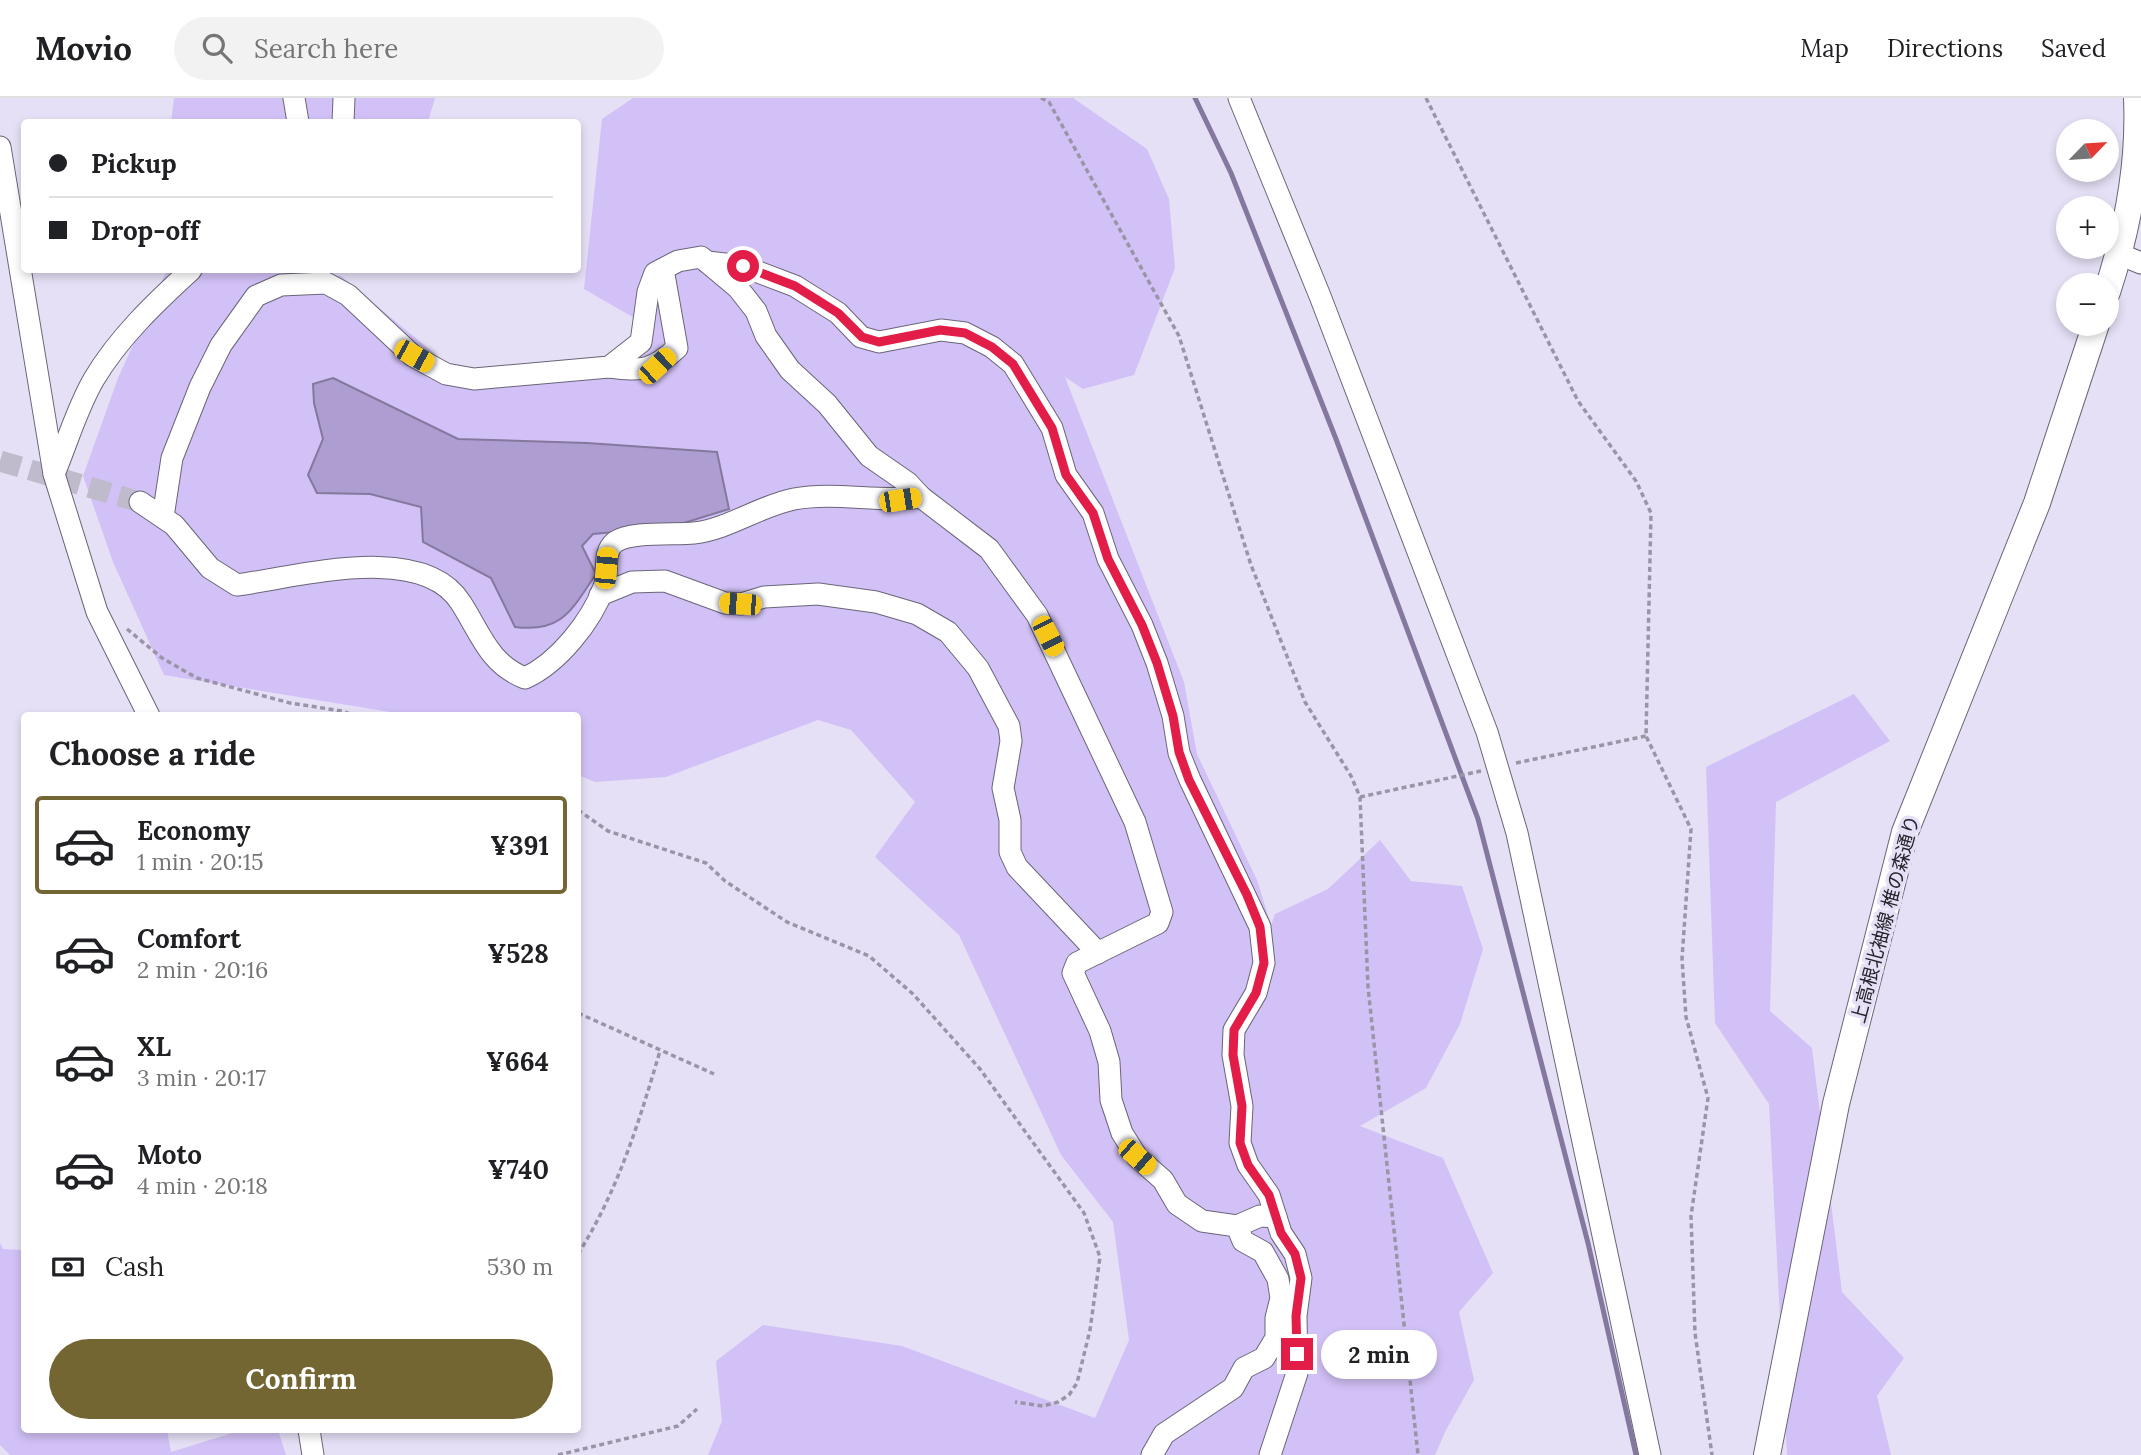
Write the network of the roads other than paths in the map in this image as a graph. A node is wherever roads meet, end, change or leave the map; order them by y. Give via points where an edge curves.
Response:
1 (295, 98) edge
2 (344, 98) edge
3 (1239, 98) edge
4 (2137, 98) edge
5 (298, 119) edge
6 (343, 119) edge
7 (0, 147) edge
8 (2130, 258) edge
9 (707, 262) junction
10 (663, 269) junction
11 (188, 273) edge
12 (2119, 274) edge
13 (330, 276) edge
14 (2092, 336) edge
15 (609, 367) junction
16 (54, 474) junction
17 (921, 497) junction
18 (140, 502) tunnel mouth
19 (163, 517) junction
20 (600, 595) junction
21 (147, 712) edge
22 (1098, 953) junction
23 (1276, 1217) junction
24 (1237, 1226) junction
25 (309, 1433) edge
26 (313, 1455) edge
27 (1152, 1455) edge
28 (1270, 1455) edge
29 (1650, 1455) edge
30 (1767, 1455) edge

1 - 5 street
2 - 6 street
3 - 29 street via 1487,732 1517,833
4 - 8 main road via 2139,140
7 - 16 street
8 - 12 main road
9 - 10 street via 701,257
9 - 17 street via 738,288 756,311 766,336 790,370 827,404 869,456
9 - 23 street via 743,266 795,286 838,313 862,337 879,342 940,330 965,333 1013,364 1052,428 1066,475 1093,513 1108,559 1157,663 1189,780 1260,927 1264,963 1256,993 1234,1030 1233,1055 1242,1106 1240,1143
10 - 15 street via 655,273 648,292 640,342
10 - 15 street via 677,348 657,366 636,370
11 - 16 street via 112,351 93,382
13 - 15 street via 414,356 446,374 474,379
13 - 19 street via 281,285 256,296 221,345 172,458
14 - 30 main road, 上高根北袖線 椎の森通り via 2037,503 1905,832 1836,1104
16 - 21 street via 97,612
17 - 20 street via 796,498 708,530 628,537 608,551
17 - 22 street via 989,549 1037,615 1135,822 1162,912 1158,923
18 - 19 street
19 - 20 street via 210,568 237,585 346,569 402,568 438,579 460,600 490,656 525,678 544,669 588,618
20 - 22 street via 632,582 665,581 725,603 818,594 876,602 917,614 948,632 978,668 1009,726 1003,788 1010,852 1017,867
22 - 24 street via 1077,963 1073,973 1100,1031 1111,1100 1122,1133 1137,1157 1163,1180 1177,1205 1202,1221
23 - 24 street via 1260,1216
23 - 28 street via 1295,1254 1301,1278 1297,1373
24 - 27 street via 1243,1241 1263,1252 1278,1279 1281,1298 1276,1338 1264,1358 1244,1368 1233,1388 1164,1434
25 - 26 street

